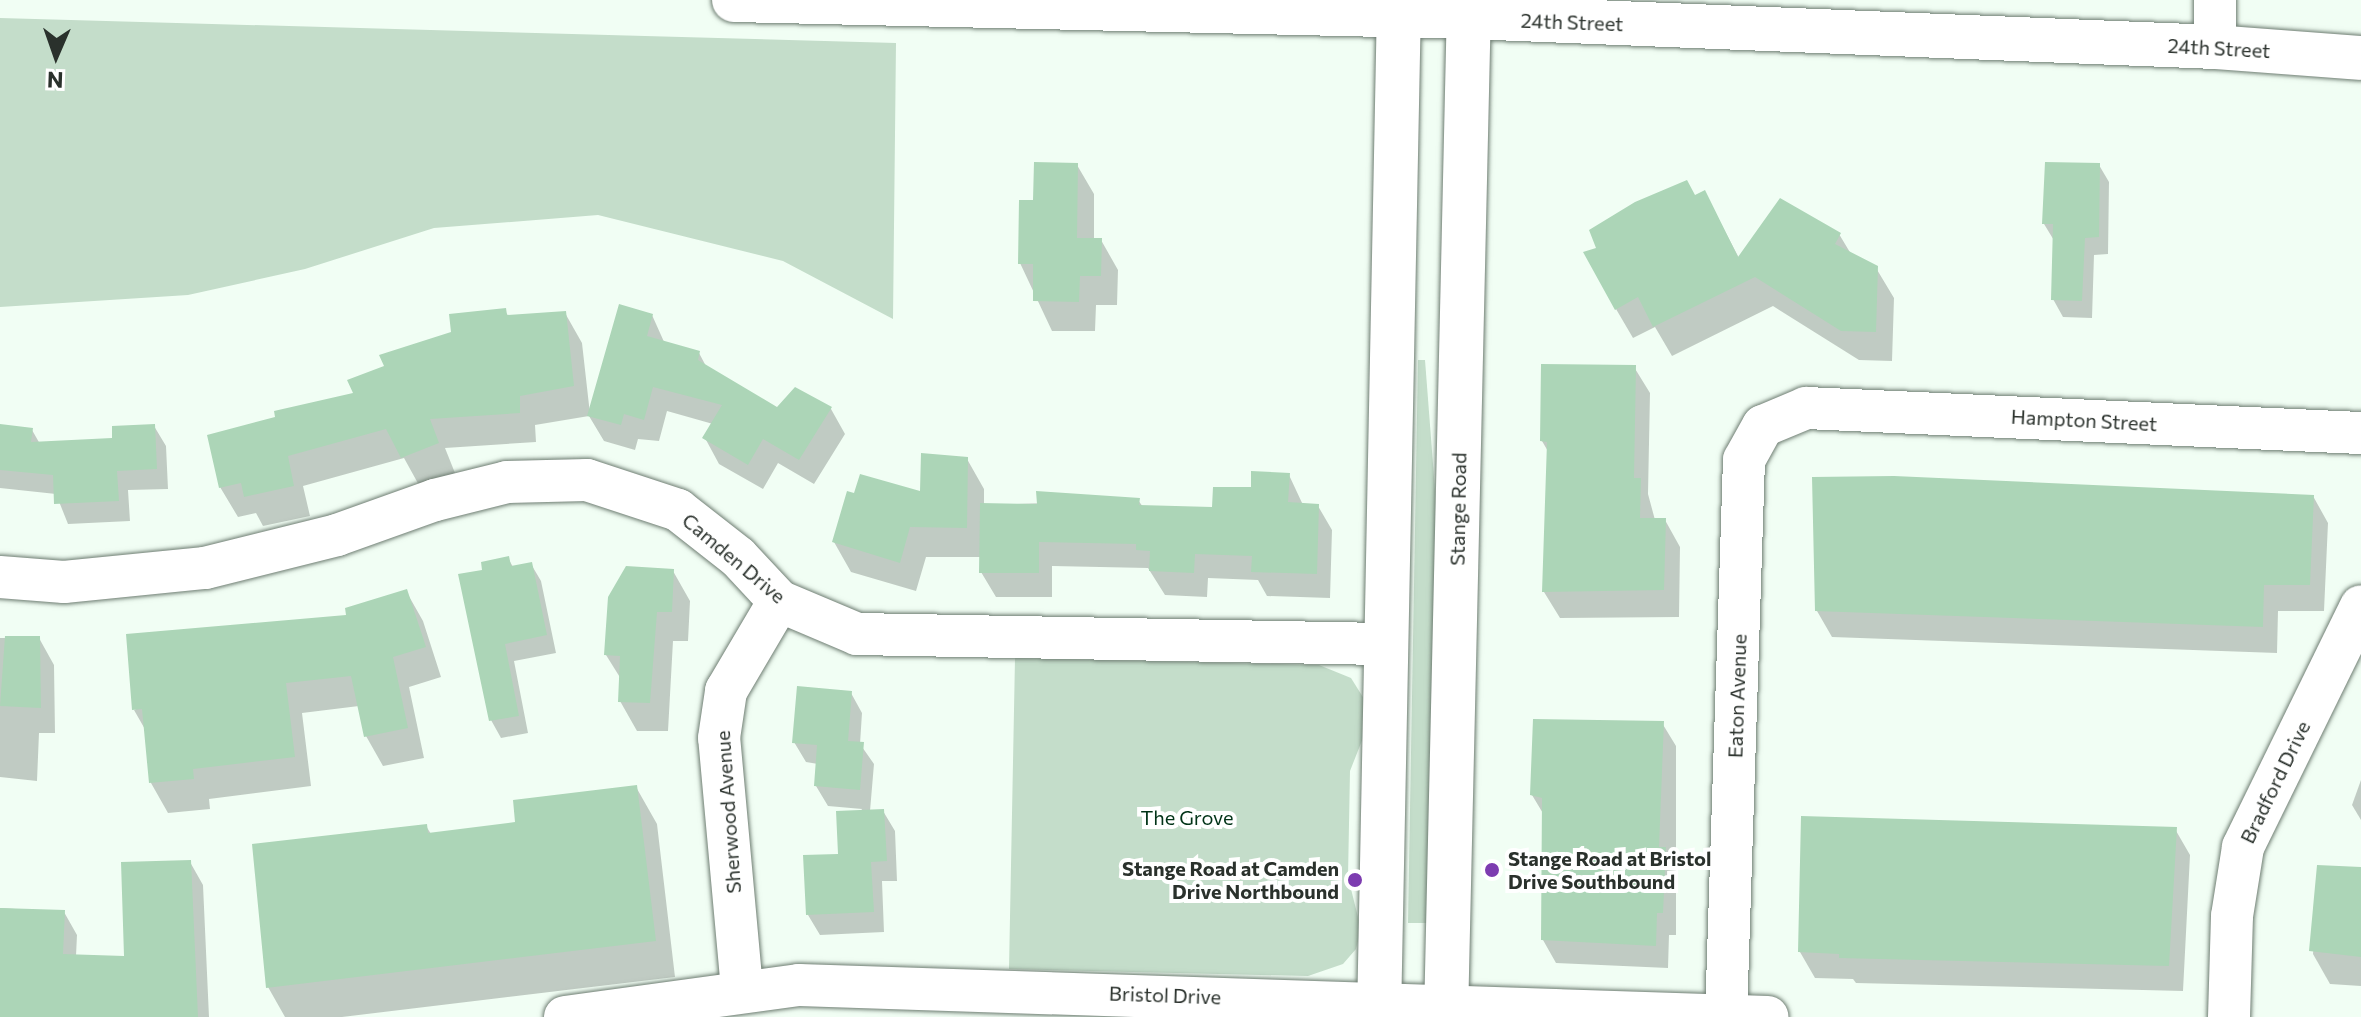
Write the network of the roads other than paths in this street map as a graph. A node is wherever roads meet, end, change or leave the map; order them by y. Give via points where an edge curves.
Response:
1 (734, 0) edge
2 (2215, 0) edge
3 (1399, 7) edge
4 (1469, 9) edge
5 (2215, 47) junction
6 (2361, 58) edge
7 (1806, 408) joint
8 (2361, 433) edge
9 (0, 577) edge
10 (779, 601) junction
11 (2361, 606) edge
12 (1384, 644) junction
13 (742, 989) junction
14 (1380, 1009) edge
15 (1446, 1010) edge
16 (565, 1017) edge
17 (1740, 1017) edge
18 (2229, 1017) edge

1 - 3 main road, 24th Street
2 - 5 street
3 - 4 main road, 24th Street
3 - 12 main road
4 - 5 main road, 24th Street
4 - 15 main road, Stange Road
5 - 6 main road, 24th Street
7 - 8 street, Hampton Street
7 - 17 street, Eaton Avenue via 1763,426 1744,460
9 - 10 street, Camden Drive via 64,582 205,568 337,535 435,500 507,482 587,480 678,510 738,557
10 - 12 street, Camden Drive via 857,634
10 - 13 street, Sherwood Avenue via 726,691 719,738
11 - 18 street, Bradford Drive via 2243,847 2232,916
12 - 14 main road
13 - 14 street, Bristol Drive via 799,985
13 - 16 street, Bristol Drive
14 - 15 street, Bristol Drive
15 - 17 street, Bristol Drive

